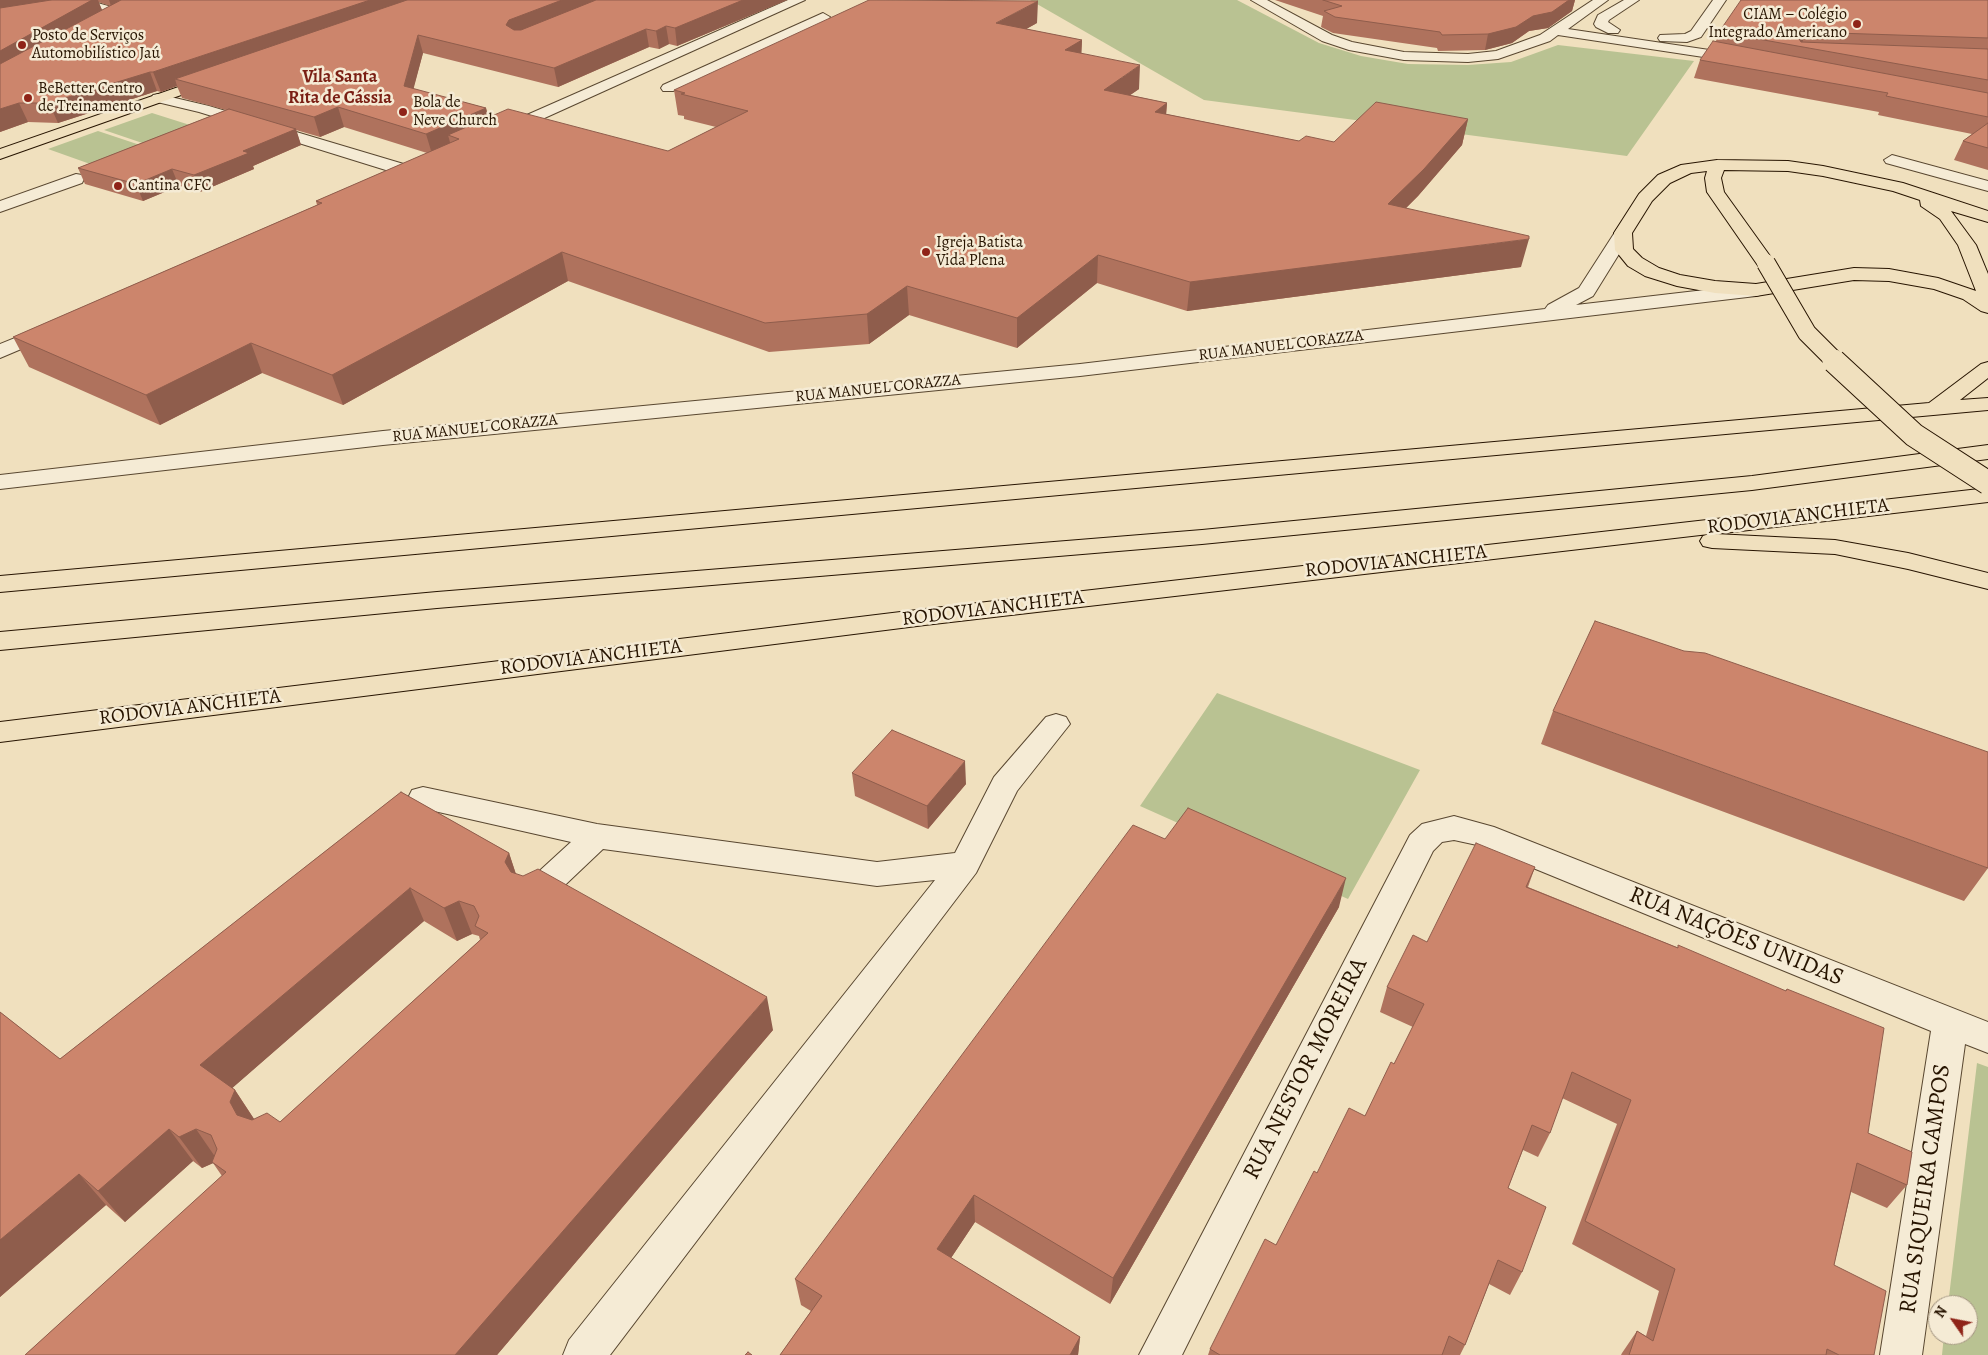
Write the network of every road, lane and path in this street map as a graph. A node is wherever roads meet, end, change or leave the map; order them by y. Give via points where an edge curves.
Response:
1 (107, 0) edge
2 (799, 0) edge
3 (1257, 0) edge
4 (1602, 0) edge
5 (1633, 0) edge
6 (1720, 0) edge
7 (1572, 5) dead end
8 (1589, 9) junction
9 (52, 12) junction
10 (115, 15) edge
11 (823, 17) dead end
12 (0, 22) edge
13 (740, 26) junction
14 (1557, 31) junction
15 (782, 35) junction
16 (1757, 57) edge
17 (223, 76) edge
18 (668, 88) dead end
19 (158, 98) junction
20 (484, 139) edge
21 (0, 154) edge
22 (1892, 160) dead end
23 (1718, 165) junction
24 (76, 179) dead end
25 (384, 184) edge
26 (1988, 186) edge
27 (1897, 188) junction
28 (0, 207) edge
29 (1988, 217) edge
30 (1624, 233) junction
31 (1756, 290) junction
32 (1987, 291) edge
33 (1542, 316) junction
34 (64, 324) edge
35 (0, 352) edge
36 (1988, 368) edge
37 (1988, 404) edge
38 (1937, 406) junction
39 (1988, 452) edge
40 (0, 482) edge
41 (1988, 483) edge
42 (1988, 495) edge
43 (1633, 537) junction
44 (1988, 580) edge
45 (0, 584) edge
46 (0, 641) edge
47 (1056, 724) dead end
48 (0, 732) edge
49 (423, 798) dead end
50 (597, 836) junction
51 (1483, 836) joint
52 (965, 864) junction
53 (534, 894) edge
54 (1950, 1023) junction
55 (1988, 1038) edge
56 (584, 1355) edge
57 (1160, 1355) edge
58 (1902, 1355) edge

1 - 9 street
2 - 13 street
3 - 14 street via 1327,38 1374,52 1404,56 1468,58 1498,54 1521,48
4 - 8 street
5 - 6 street via 1604,18 1601,24 1616,31 1674,40 1687,38 1696,34
7 - 8 street
8 - 14 street
9 - 10 street via 94,6
9 - 12 street
11 - 15 street
13 - 15 street
13 - 20 street
14 - 16 street
15 - 18 street
17 - 19 main road
19 - 21 main road
19 - 25 street via 416,170
22 - 26 street
23 - 27 main road via 1788,166
23 - 30 main road via 1687,169 1664,179 1645,198
23 - 41 main road, bridge via 1713,178 1716,192 1766,263 1807,333 1914,435
24 - 28 street
27 - 29 main road
27 - 32 main road via 1946,215 1967,245
30 - 31 main road via 1624,250 1635,262 1652,272 1677,280
30 - 33 street via 1586,292
31 - 32 main road via 1854,274 1889,275 1938,284 1970,295
31 - 33 street, RUA MANUEL CORAZZA
33 - 40 street, RUA MANUEL CORAZZA via 1080,370 383,438
34 - 35 street
36 - 38 main road
37 - 38 main road
38 - 45 main road
39 - 46 main road, RODOVIA ANCHIETA via 1752,483 1202,538 446,599
42 - 43 main road, RODOVIA ANCHIETA
43 - 44 main road via 1835,547
43 - 48 main road, RODOVIA ANCHIETA via 944,614
47 - 52 street via 1005,785
49 - 50 street
50 - 52 street via 877,874
50 - 53 street
51 - 54 street, RUA NAÇÕES UNIDAS
51 - 57 street, RUA NESTOR MOREIRA via 1454,828 1433,832 1421,843
52 - 56 street
54 - 55 street, RUA NAÇÕES UNIDAS
54 - 58 street, RUA SIQUEIRA CAMPOS

